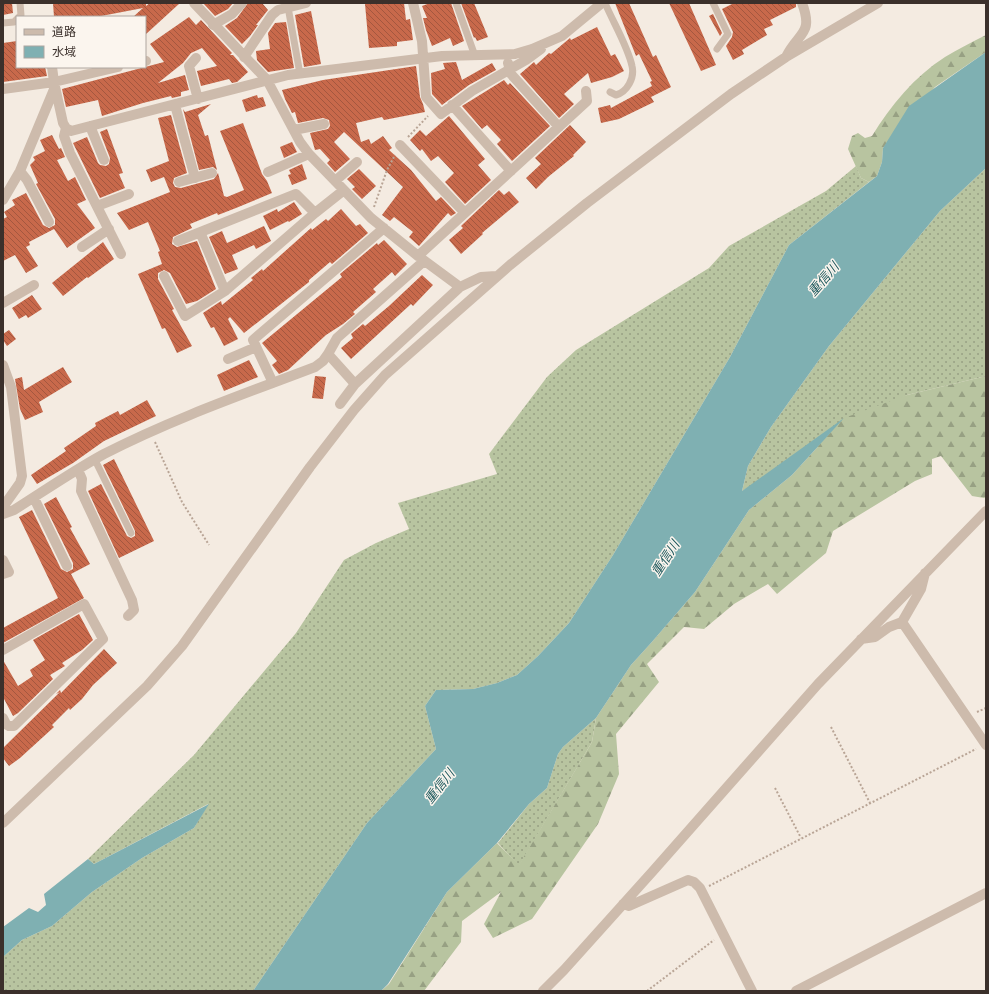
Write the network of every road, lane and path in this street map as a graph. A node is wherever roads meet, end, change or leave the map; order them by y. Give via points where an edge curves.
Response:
1 (20, 3) edge
2 (194, 3) edge
3 (242, 3) edge
4 (306, 3) edge
5 (413, 3) edge
6 (456, 3) edge
7 (603, 3) edge
8 (713, 3) edge
9 (802, 3) edge
10 (878, 3) edge
11 (288, 7) junction
12 (20, 16) edge
13 (16, 20) edge
14 (3, 23) edge
15 (213, 25) junction
16 (545, 43) junction
17 (717, 49) dead end
18 (499, 55) junction
19 (244, 56) junction
20 (475, 56) junction
21 (196, 58) dead end
22 (423, 58) junction
23 (786, 58) junction
24 (52, 68) edge
25 (114, 68) edge
26 (509, 69) junction
27 (300, 74) junction
28 (267, 80) junction
29 (55, 84) junction
30 (3, 89) edge
31 (586, 91) dead end
32 (610, 92) dead end
33 (198, 99) junction
34 (175, 105) junction
35 (452, 105) junction
36 (324, 124) dead end
37 (90, 126) junction
38 (558, 127) junction
39 (66, 128) junction
40 (294, 130) junction
41 (400, 145) dead end
42 (309, 154) junction
43 (104, 160) dead end
44 (357, 162) dead end
45 (20, 171) junction
46 (511, 171) junction
47 (268, 172) dead end
48 (212, 173) dead end
49 (195, 178) junction
50 (335, 181) junction
51 (179, 182) dead end
52 (344, 190) junction
53 (128, 194) dead end
54 (3, 200) edge
55 (97, 206) junction
56 (315, 213) junction
57 (464, 213) junction
58 (48, 222) dead end
59 (384, 228) junction
60 (109, 229) junction
61 (200, 232) junction
62 (178, 240) dead end
63 (82, 247) dead end
64 (121, 254) dead end
65 (421, 258) junction
66 (164, 276) dead end
67 (496, 276) junction
68 (34, 285) dead end
69 (460, 287) junction
70 (226, 291) junction
71 (3, 303) edge
72 (256, 347) junction
73 (328, 354) junction
74 (228, 359) dead end
75 (3, 365) edge
76 (273, 383) junction
77 (355, 384) junction
78 (340, 404) dead end
79 (150, 432) junction
80 (95, 460) junction
81 (78, 470) junction
82 (34, 498) junction
83 (3, 507) edge
84 (986, 510) edge
85 (3, 514) edge
86 (131, 533) dead end
87 (209, 545) dead end
88 (3, 560) edge
89 (61, 562) dead end
90 (925, 573) junction
91 (3, 574) edge
92 (128, 616) dead end
93 (902, 622) junction
94 (861, 639) junction
95 (3, 650) edge
96 (3, 718) edge
97 (830, 727) dead end
98 (986, 744) edge
99 (776, 788) dead end
100 (870, 803) junction
101 (3, 823) edge
102 (801, 838) junction
103 (701, 890) junction
104 (986, 893) edge
105 (623, 904) junction
106 (723, 933) junction
107 (543, 991) edge
108 (647, 991) edge
109 (752, 991) edge
110 (796, 991) edge

1 - 12 lane
2 - 15 street
3 - 15 street via 232,14
4 - 11 street
5 - 22 street via 422,41
6 - 20 lane
7 - 16 street via 562,36
7 - 32 lane via 633,67 628,87 623,93 616,95
8 - 17 lane via 728,34
9 - 23 street via 807,18 805,31 791,46
10 - 23 street
11 - 19 street via 272,15
11 - 27 lane
13 - 14 lane
15 - 19 street
16 - 18 street via 515,54
16 - 26 street via 538,51
18 - 20 street
18 - 26 street via 507,60
19 - 28 street
20 - 22 street
21 - 33 street via 188,66
22 - 27 street
22 - 35 street via 426,97 441,114
23 - 67 street via 724,99
24 - 29 street
25 - 29 street
26 - 35 street
26 - 38 street
27 - 28 street
28 - 33 street
28 - 40 street
29 - 30 street
29 - 39 street
29 - 45 street
31 - 38 street via 587,100
33 - 34 street
34 - 37 street
34 - 49 street
35 - 46 street
36 - 40 street
37 - 39 street via 71,131
37 - 43 street
38 - 46 street
39 - 55 street via 64,136 70,153
40 - 42 street
41 - 57 street
42 - 47 street
42 - 50 street
44 - 50 street
45 - 54 street
45 - 58 street
46 - 57 street
48 - 49 street
49 - 51 street
50 - 52 street
52 - 56 street
52 - 59 street
53 - 55 street
55 - 60 street
56 - 61 street via 296,194
56 - 70 street
57 - 65 street
59 - 65 street
59 - 72 street via 253,340
60 - 63 street
60 - 64 street
61 - 62 street
61 - 70 street
65 - 69 street
65 - 73 street via 337,338
66 - 70 street via 185,316
67 - 69 street via 481,277
67 - 101 street via 385,375 310,467 182,646 147,686
68 - 71 street
69 - 77 street
72 - 74 street
72 - 76 street
73 - 76 street via 315,367
73 - 77 street
75 - 83 street via 11,387 22,476
76 - 79 street
77 - 78 street
79 - 80 street
79 - 87 path via 182,502
80 - 81 street
80 - 86 lane
81 - 82 street
81 - 92 street via 82,479 81,491 132,600 134,610
82 - 85 street
82 - 89 street
84 - 90 street
88 - 91 street via 8,572
90 - 93 street via 921,589
90 - 94 street
93 - 94 street via 875,637
93 - 98 street
94 - 105 street
95 - 96 street via 84,604 103,639 14,726 6,724
97 - 100 path
98 - 100 path
99 - 102 path
100 - 102 path
102 - 103 path
103 - 105 street via 694,882 688,880 629,906
103 - 106 street
104 - 110 street
105 - 107 street
106 - 108 path
106 - 109 street

